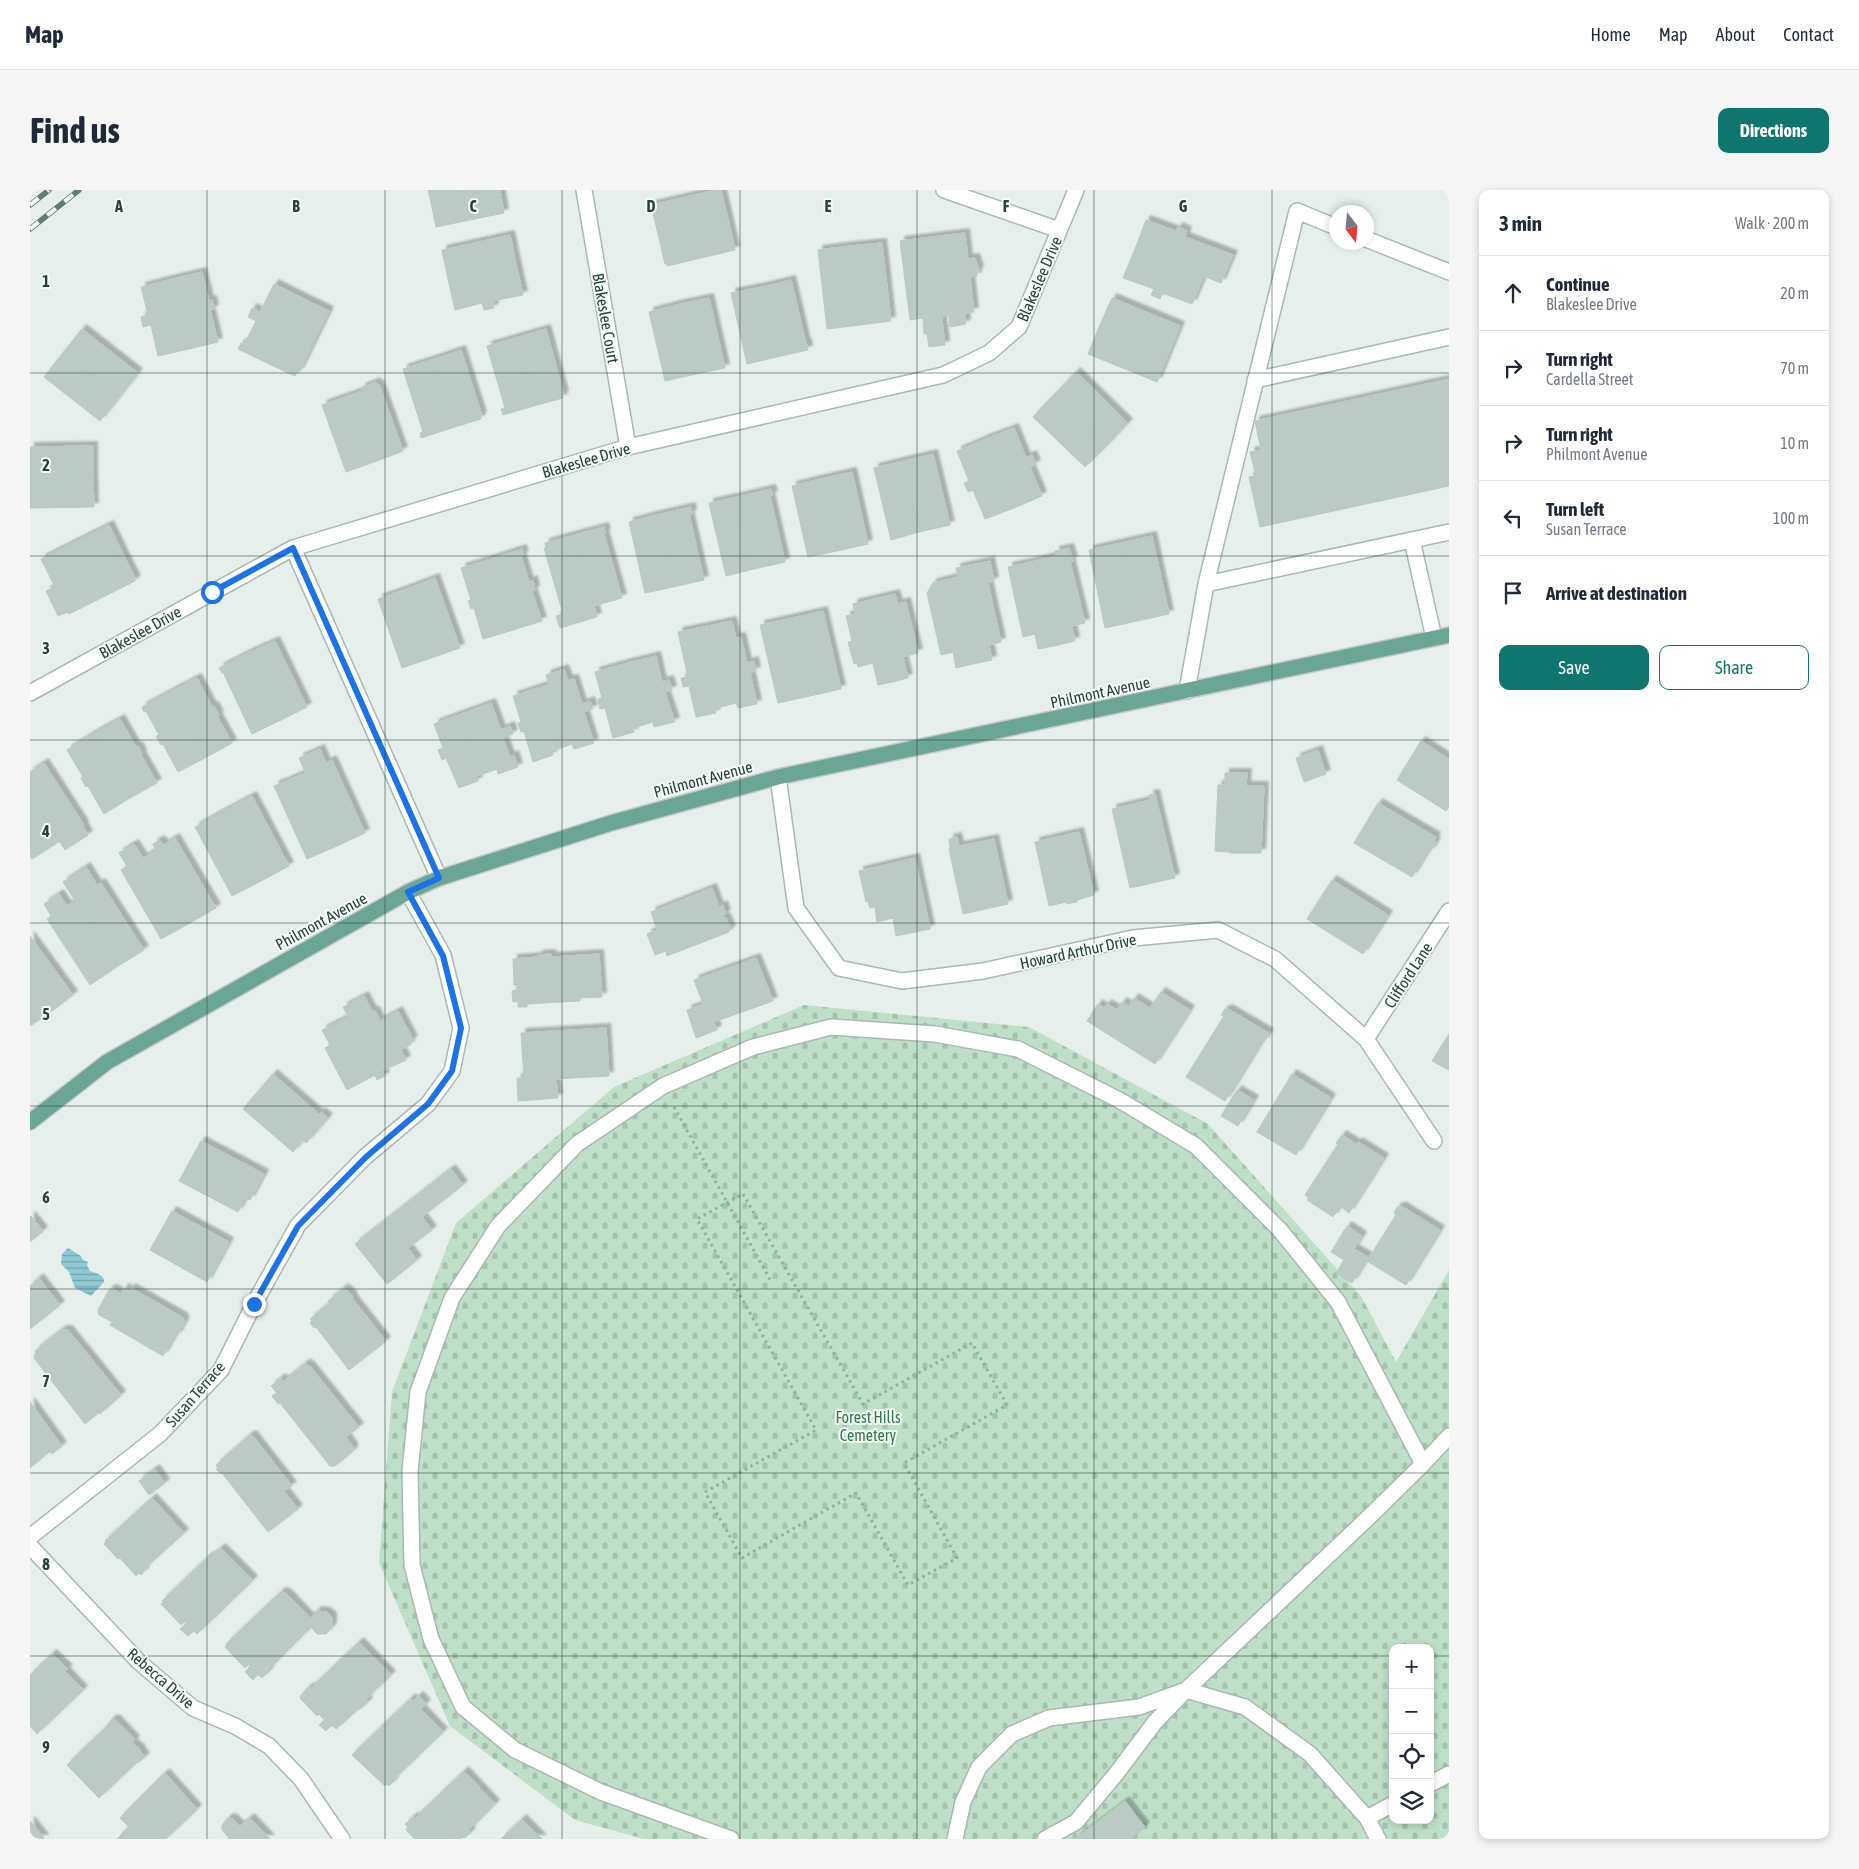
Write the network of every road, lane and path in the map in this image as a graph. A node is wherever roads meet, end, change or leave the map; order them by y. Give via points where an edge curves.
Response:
1 (584, 190) edge
2 (944, 190) edge
3 (1076, 190) edge
4 (1329, 224) edge
5 (1059, 230) junction
6 (1374, 242) edge
7 (1449, 272) edge
8 (1449, 337) edge
9 (1256, 380) junction
10 (628, 447) junction
11 (1449, 532) edge
12 (1412, 540) junction
13 (293, 548) junction
14 (1206, 584) junction
15 (1442, 637) edge
16 (1187, 691) junction
17 (30, 693) edge
18 (778, 777) junction
19 (439, 878) junction
20 (408, 892) junction
21 (1449, 911) edge
22 (1366, 1040) junction
23 (663, 1086) junction
24 (30, 1122) edge
25 (1434, 1141) dead end
26 (727, 1204) junction
27 (772, 1284) dead end
28 (1449, 1436) edge
29 (1424, 1464) junction
30 (30, 1537) edge
31 (30, 1546) edge
32 (1186, 1690) junction
33 (1449, 1774) edge
34 (1434, 1782) edge
35 (1389, 1806) edge
36 (1367, 1818) junction
37 (342, 1839) edge
38 (731, 1839) edge
39 (955, 1839) edge
40 (1045, 1839) edge
41 (1378, 1839) edge

1 - 10 street, Blakeslee Court
2 - 5 street
3 - 5 street, Blakeslee Drive
4 - 9 street via 1297,211
5 - 10 street, Blakeslee Drive via 1019,327 990,353 943,375
6 - 7 street
8 - 9 street
9 - 14 street
10 - 13 street, Blakeslee Drive
11 - 12 street
12 - 14 street
12 - 15 street
13 - 17 street, Blakeslee Drive
13 - 19 street
14 - 16 street
15 - 16 main road, Philmont Avenue
16 - 18 main road, Philmont Avenue
18 - 19 main road, Philmont Avenue via 610,823
18 - 22 street, Howard Arthur Drive via 796,908 839,968 902,982 983,971 1133,938 1218,930 1275,960
19 - 20 main road, Philmont Avenue
20 - 24 main road, Philmont Avenue via 107,1062
20 - 30 street, Susan Terrace via 443,956 450,983 461,1028 452,1071 428,1104 366,1157 298,1226 221,1370 160,1434
21 - 22 street, Clifford Lane
22 - 25 street, Howard Arthur Drive
23 - 26 path
23 - 29 street via 753,1047 831,1027 935,1034 1018,1049 1120,1101 1196,1146 1280,1230 1338,1302
23 - 38 street via 577,1144 498,1226 452,1298 418,1392 410,1471 412,1565 431,1639 463,1707 523,1754 601,1792
26 - 26 path via 743,1194 863,1404 972,1343 1007,1405 904,1464 958,1558 908,1585 856,1493 742,1558 705,1492 816,1430 697,1219
26 - 27 path
28 - 29 street
29 - 32 street
31 - 37 street, Rebecca Drive via 139,1662 193,1708 269,1746 302,1779
32 - 36 street via 1245,1707 1310,1754
32 - 39 street via 1139,1707 1049,1718 1012,1734 979,1767 963,1802
32 - 40 street via 1155,1722 1076,1822
33 - 34 street
35 - 36 street
36 - 41 street

